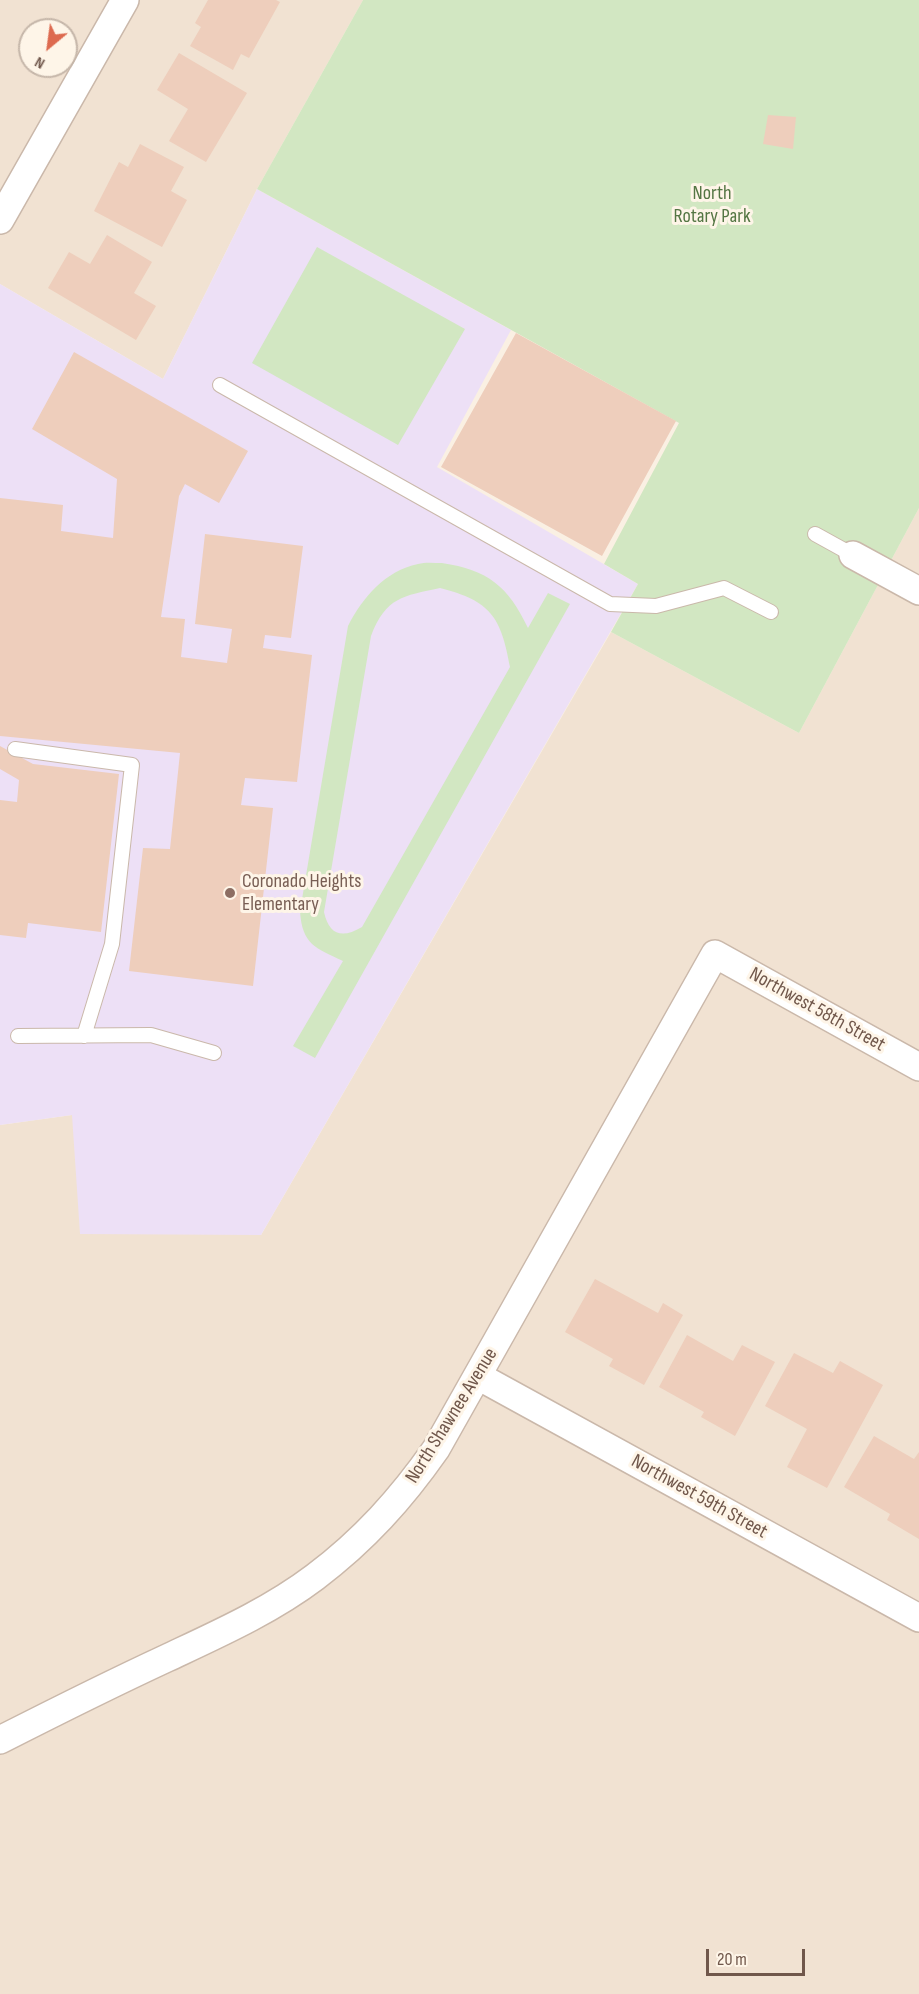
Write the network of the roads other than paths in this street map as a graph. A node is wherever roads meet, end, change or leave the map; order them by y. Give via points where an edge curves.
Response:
1 (125, 0) edge
2 (0, 220) edge
3 (220, 385) dead end
4 (815, 534) dead end
5 (853, 555) joint
6 (919, 591) edge
7 (771, 612) dead end
8 (15, 749) dead end
9 (715, 954) joint
10 (84, 1035) junction
11 (18, 1036) dead end
12 (214, 1053) dead end
13 (919, 1067) edge
14 (478, 1376) junction
15 (919, 1618) edge
16 (0, 1740) edge

1 - 2 street
3 - 7 lane via 610,604 656,606 724,588
4 - 5 lane
5 - 6 street
8 - 10 lane via 132,765 112,945
9 - 13 street, Northwest 58th Street
9 - 14 street, North Shawnee Avenue
10 - 11 lane
10 - 12 lane via 151,1035
14 - 15 street, Northwest 59th Street
14 - 16 street, North Shawnee Avenue via 414,1481 387,1514 314,1578 274,1605

